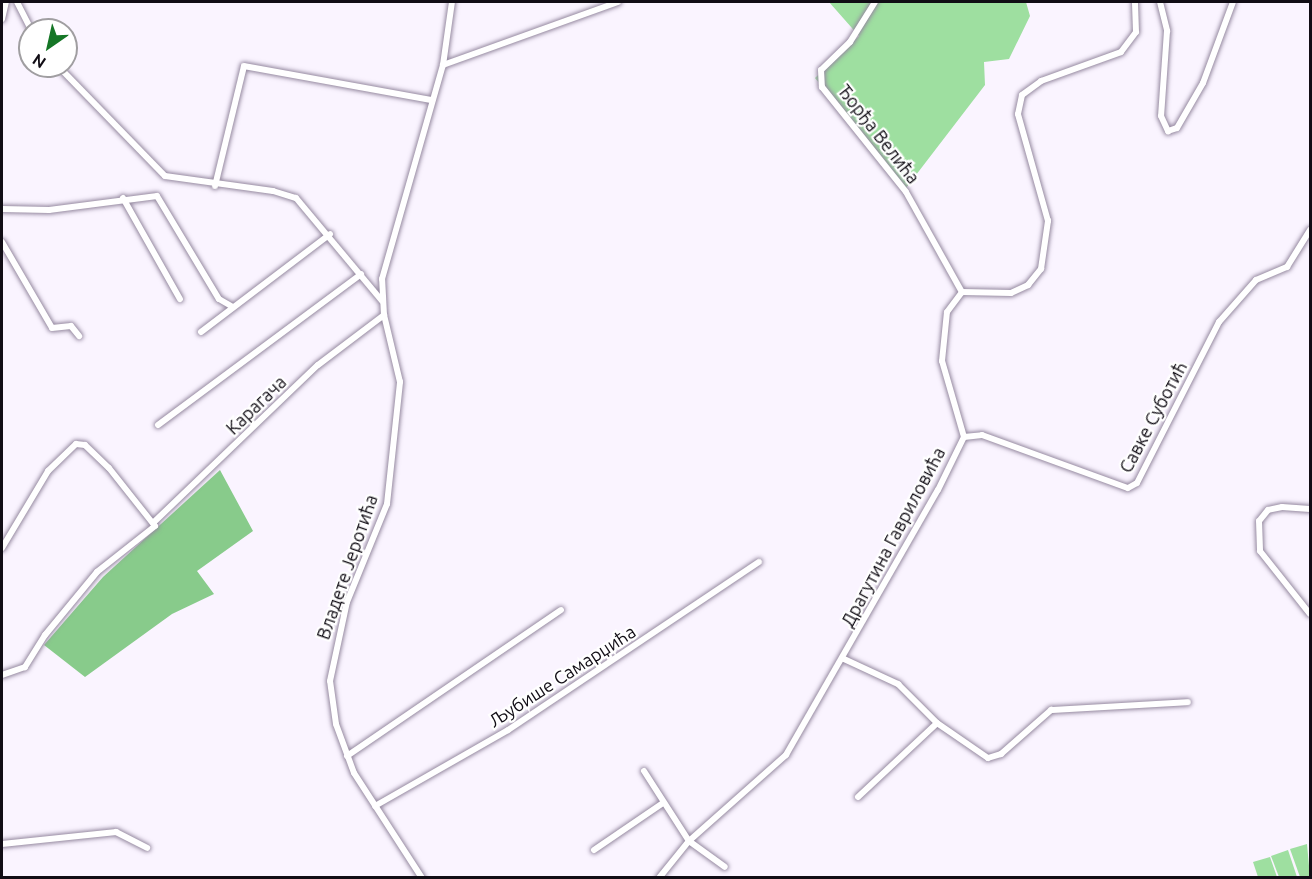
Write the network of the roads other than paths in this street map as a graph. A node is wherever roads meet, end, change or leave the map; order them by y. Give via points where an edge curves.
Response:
1 (6, 2) edge
2 (17, 2) edge
3 (452, 2) edge
4 (618, 2) edge
5 (875, 2) edge
6 (1135, 2) edge
7 (1160, 2) edge
8 (1233, 2) edge
9 (25, 18) edge
10 (2, 20) edge
11 (443, 65) junction
12 (69, 78) edge
13 (431, 100) junction
14 (215, 186) junction
15 (123, 198) junction
16 (2, 209) edge
17 (1311, 230) edge
18 (330, 234) junction
19 (2, 242) edge
20 (361, 274) junction
21 (962, 292) junction
22 (180, 299) dead end
23 (382, 301) junction
24 (233, 307) junction
25 (384, 315) junction
26 (201, 332) dead end
27 (79, 336) dead end
28 (158, 426) dead end
29 (964, 437) junction
30 (1311, 509) edge
31 (153, 523) junction
32 (2, 548) edge
33 (759, 562) dead end
34 (561, 610) dead end
35 (1311, 614) edge
36 (844, 658) junction
37 (2, 675) edge
38 (1188, 702) dead end
39 (937, 723) junction
40 (347, 756) junction
41 (644, 771) dead end
42 (858, 796) dead end
43 (663, 803) junction
44 (375, 806) junction
45 (689, 840) junction
46 (2, 844) edge
47 (147, 848) dead end
48 (594, 850) dead end
49 (725, 867) dead end
50 (422, 878) edge
51 (659, 878) edge

1 - 10 street
2 - 9 street
3 - 11 street, Владете Јеротића
4 - 11 street
5 - 21 street, Ђорђа Велића via 850,42 821,70 822,87 906,192
6 - 21 street via 1136,32 1121,52 1041,81 1022,95 1018,114 1048,220 1041,269 1028,285 1011,293
7 - 8 street via 1167,32 1161,116 1168,131 1177,128 1203,83
11 - 13 street, Владете Јеротића
12 - 14 street via 158,172 175,180
13 - 14 street via 244,66
13 - 23 street, Владете Јеротића via 389,242
14 - 18 street via 273,191 296,198
15 - 16 street via 49,210
15 - 22 street
15 - 24 street via 157,196 219,299
17 - 29 street, Савке Суботић via 1287,267 1256,280 1219,322 1137,483 1128,488 982,435
18 - 20 street
18 - 24 street
19 - 27 street via 52,328 71,326
20 - 23 street
20 - 28 street
21 - 29 street, Драгутина Гавриловића via 946,312 941,333 942,361
23 - 25 street, Владете Јеротића
24 - 26 street
25 - 31 street, Карагача via 318,365
25 - 40 street, Владете Јеротића via 400,382 399,422 387,504 362,559 333,651 330,695
29 - 36 street, Драгутина Гавриловића
30 - 35 street via 1268,510 1259,521 1260,551
31 - 32 street via 109,468 85,444 76,444 48,471
31 - 37 street, Карагача via 152,532 97,572 67,606 25,668
33 - 44 street, Љубише Самарџића via 508,730
34 - 40 street
36 - 39 street via 897,684
36 - 45 street, Драгутина Гавриловића via 786,755
38 - 39 street via 1051,710 1001,754 988,759
39 - 42 street
40 - 44 street, Владете Јеротића
41 - 43 street
43 - 45 street
43 - 48 street
44 - 50 street, Владете Јеротића
45 - 49 street
45 - 51 street, Драгутина Гавриловића
46 - 47 street via 116,832

